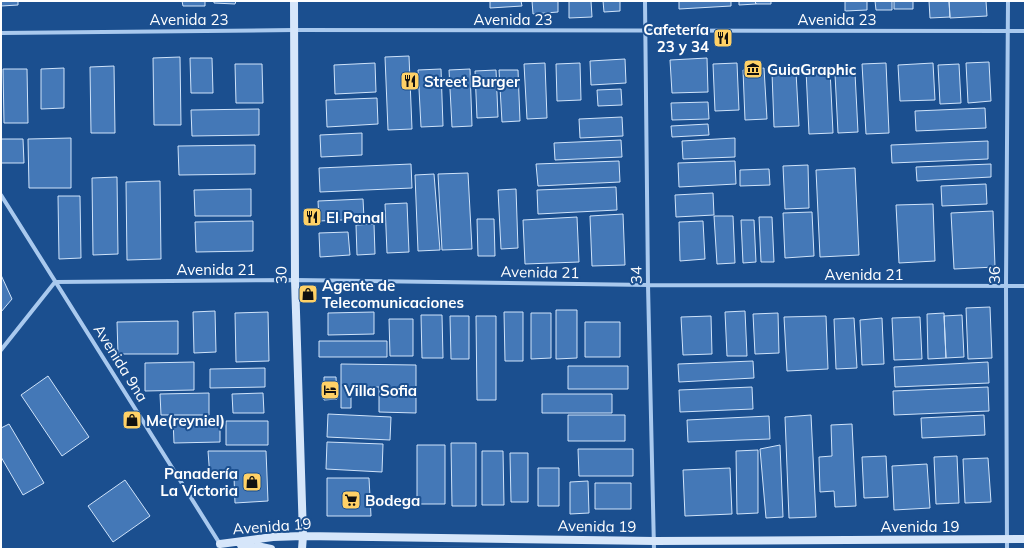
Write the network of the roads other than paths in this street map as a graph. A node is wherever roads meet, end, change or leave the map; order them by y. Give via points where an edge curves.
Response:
1 (294, 1) edge
2 (645, 1) edge
3 (1008, 1) edge
4 (294, 30) junction
5 (645, 31) junction
6 (1008, 31) junction
7 (1025, 31) edge
8 (1, 33) edge
9 (1, 195) edge
10 (295, 280) junction
11 (55, 282) junction
12 (648, 285) junction
13 (1006, 286) junction
14 (1025, 286) edge
15 (1, 350) edge
16 (304, 536) junction
17 (1025, 539) edge
18 (1007, 540) junction
19 (654, 545) edge
20 (218, 546) edge
21 (272, 549) edge
22 (302, 549) edge
23 (1007, 549) edge

1 - 4 main road, 30
2 - 5 street, 34
3 - 6 street, 36
4 - 5 street, Avenida 23
4 - 8 street, Avenida 23
4 - 10 main road, 30
5 - 6 street, Avenida 23
5 - 12 street, 34
6 - 7 street, Avenida 23
6 - 13 street, 36
9 - 11 street, Avenida 9na
10 - 11 street, Avenida 21
10 - 12 street, Avenida 21
10 - 16 main road, 30
11 - 15 street
11 - 20 street, Avenida 9na
12 - 13 street, Avenida 21
12 - 19 street, 34
13 - 14 street, Avenida 21
13 - 18 street, 36
16 - 19 main road, Avenida 19
16 - 20 main road, Avenida 19 via 273,536
16 - 22 main road, 30
17 - 18 main road, Avenida 19
18 - 19 main road, Avenida 19
18 - 23 street, 36
20 - 21 main road, Avenida 19 via 252,545

